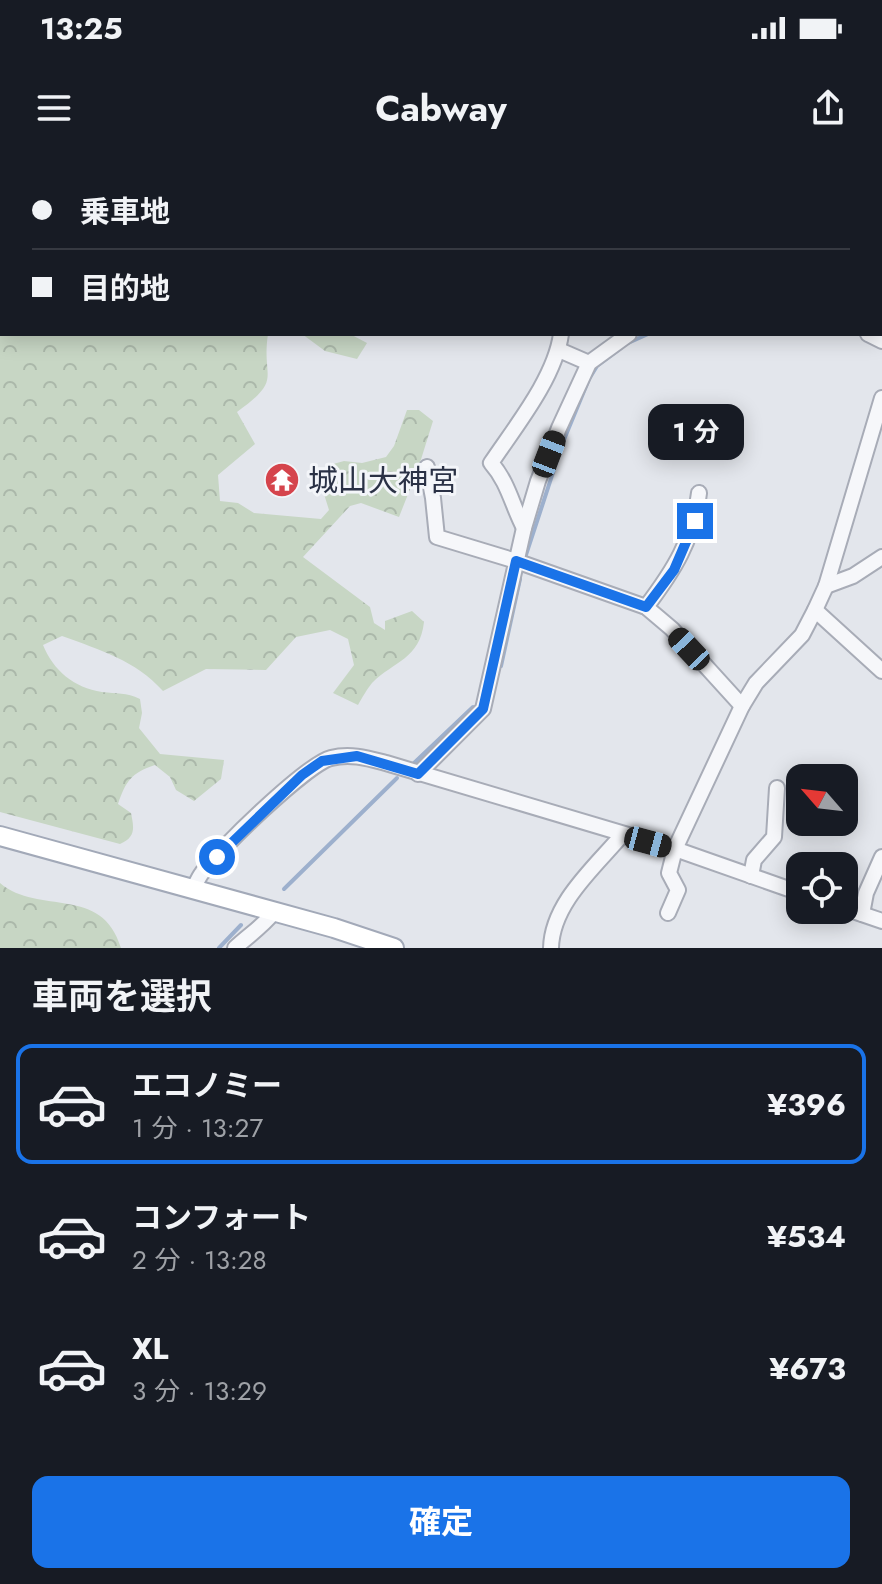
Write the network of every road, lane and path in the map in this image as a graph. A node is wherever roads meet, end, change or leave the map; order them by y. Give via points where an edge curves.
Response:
1 (561, 336) edge
2 (626, 336) edge
3 (559, 350) junction
4 (589, 363) junction
5 (882, 398) edge
6 (427, 467) dead end
7 (699, 493) dead end
8 (524, 528) junction
9 (882, 557) edge
10 (516, 561) junction
11 (826, 586) junction
12 (646, 607) junction
13 (815, 610) junction
14 (882, 671) edge
15 (742, 706) junction
16 (418, 774) junction
17 (777, 788) dead end
18 (622, 835) junction
19 (0, 836) edge
20 (675, 849) junction
21 (882, 857) edge
22 (751, 876) junction
23 (786, 888) edge
24 (193, 890) junction
25 (274, 912) junction
26 (668, 913) dead end
27 (858, 913) edge
28 (862, 914) junction
29 (882, 921) edge
30 (235, 948) edge
31 (394, 948) edge
32 (551, 948) edge

1 - 3 street
2 - 4 street
3 - 4 street
3 - 8 street via 517,428 491,463 504,477
4 - 8 street
5 - 11 street
6 - 10 street via 437,537
7 - 12 street via 695,521 674,570
8 - 10 street
9 - 11 street
10 - 12 street
10 - 16 street via 483,709
11 - 13 street
12 - 15 street
13 - 14 street
13 - 15 street via 802,635 756,683
15 - 20 street
16 - 18 street
16 - 24 street via 357,756 322,761 233,839
17 - 22 street via 774,837 754,860
18 - 20 street
18 - 32 street via 563,909 554,924
19 - 24 main road
20 - 22 street
20 - 26 street via 669,873 678,890
21 - 28 street
22 - 23 street
24 - 25 main road
25 - 30 street
25 - 31 main road
27 - 28 street
28 - 29 street

